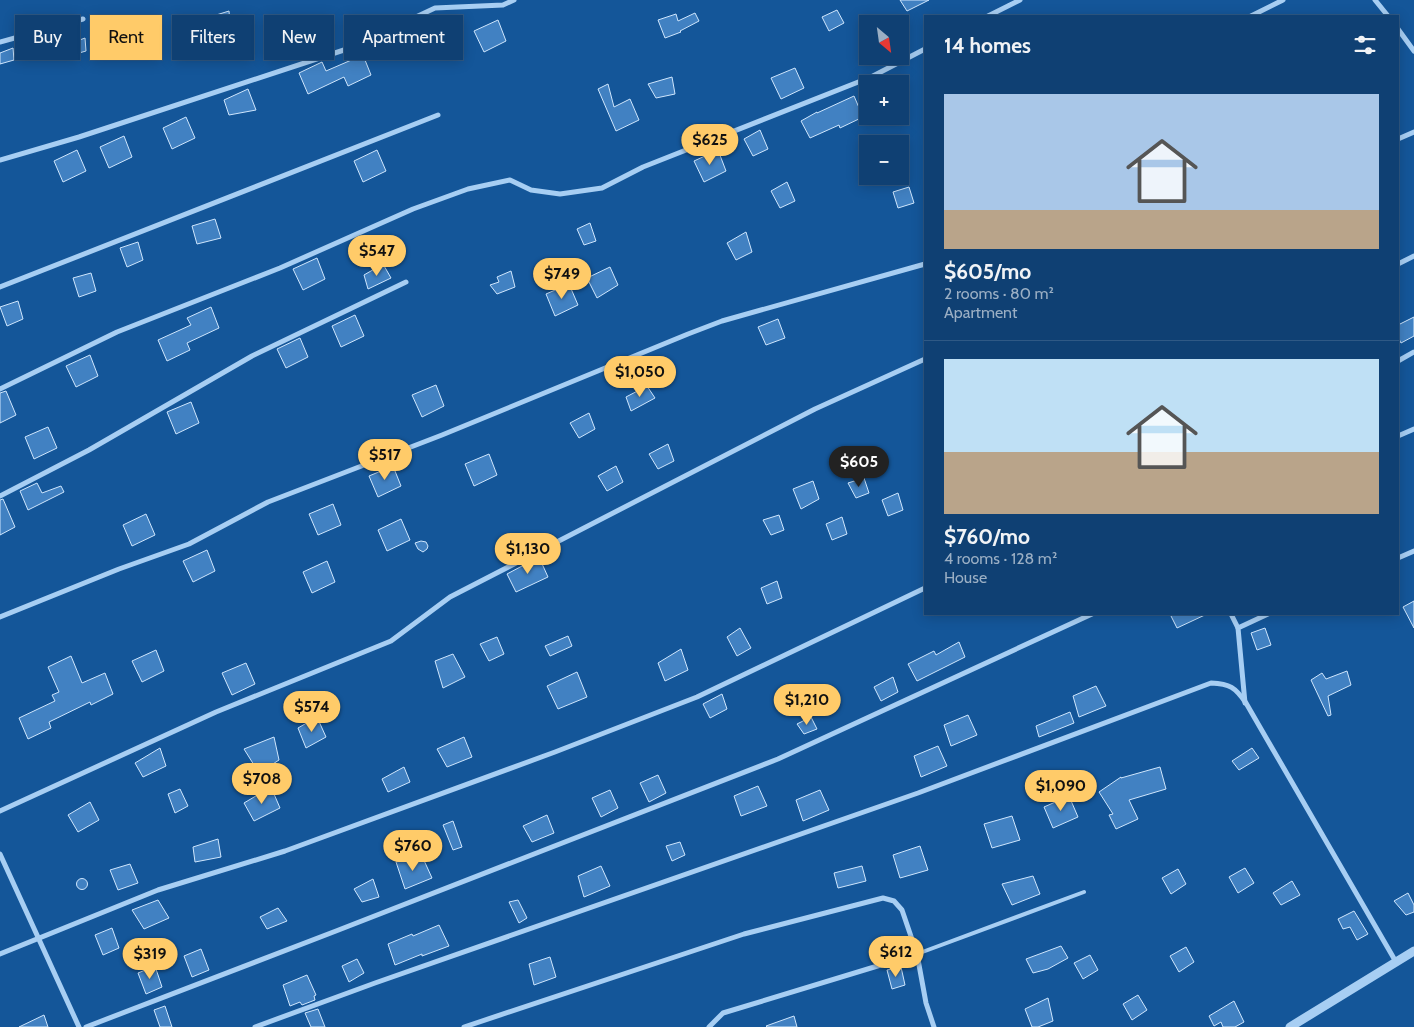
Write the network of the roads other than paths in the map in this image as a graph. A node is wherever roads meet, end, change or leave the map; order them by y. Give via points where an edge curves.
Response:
1 (514, 0) edge
2 (1020, 0) edge
3 (1283, 0) edge
4 (1376, 0) edge
5 (990, 15) edge
6 (1253, 15) edge
7 (1387, 15) edge
8 (83, 19) dead end
9 (1399, 30) edge
10 (0, 42) edge
11 (924, 50) edge
12 (1414, 51) edge
13 (438, 116) dead end
14 (1414, 132) edge
15 (1399, 139) edge
16 (0, 160) edge
17 (1414, 256) edge
18 (924, 264) edge
19 (1399, 264) edge
20 (406, 282) dead end
21 (0, 287) edge
22 (1414, 352) edge
23 (924, 359) edge
24 (1399, 360) edge
25 (0, 389) edge
26 (1414, 429) edge
27 (1399, 436) edge
28 (0, 496) edge
29 (1414, 552) edge
30 (1399, 558) edge
31 (924, 588) edge
32 (1090, 615) edge
33 (1231, 615) edge
34 (1266, 615) edge
35 (0, 617) edge
36 (1238, 628) junction
37 (1246, 703) junction
38 (0, 811) edge
39 (0, 854) edge
40 (1084, 892) dead end
41 (38, 939) junction
42 (1414, 951) edge
43 (0, 954) edge
44 (917, 954) junction
45 (1396, 962) junction
46 (79, 1027) edge
47 (86, 1027) edge
48 (255, 1027) edge
49 (464, 1027) edge
50 (709, 1027) edge
51 (934, 1027) edge
52 (1290, 1027) edge

1 - 16 street via 503,5 435,8 350,48
2 - 5 street
3 - 6 street
4 - 7 street
8 - 10 street
9 - 12 street
11 - 25 street via 871,77 643,167 602,188 560,194 531,190 510,180 468,189 413,209 280,268 117,332
13 - 21 street
14 - 15 street
17 - 19 street
18 - 35 street via 722,321 442,436 268,502 189,544
20 - 28 street via 252,356 89,450
22 - 24 street
23 - 38 street via 815,409 450,597 391,641 216,712
26 - 27 street
29 - 30 street
31 - 41 street via 697,697 285,851 158,890
32 - 47 street via 778,759
33 - 36 street
34 - 36 street
36 - 37 street
37 - 45 street
37 - 48 street via 1238,692 1224,684 1211,683 918,793
39 - 41 street
40 - 44 lane
41 - 43 street
41 - 46 street
42 - 45 street
44 - 49 street via 902,910 894,901 883,898 744,934
44 - 50 street via 723,1013
44 - 51 street
45 - 52 street

